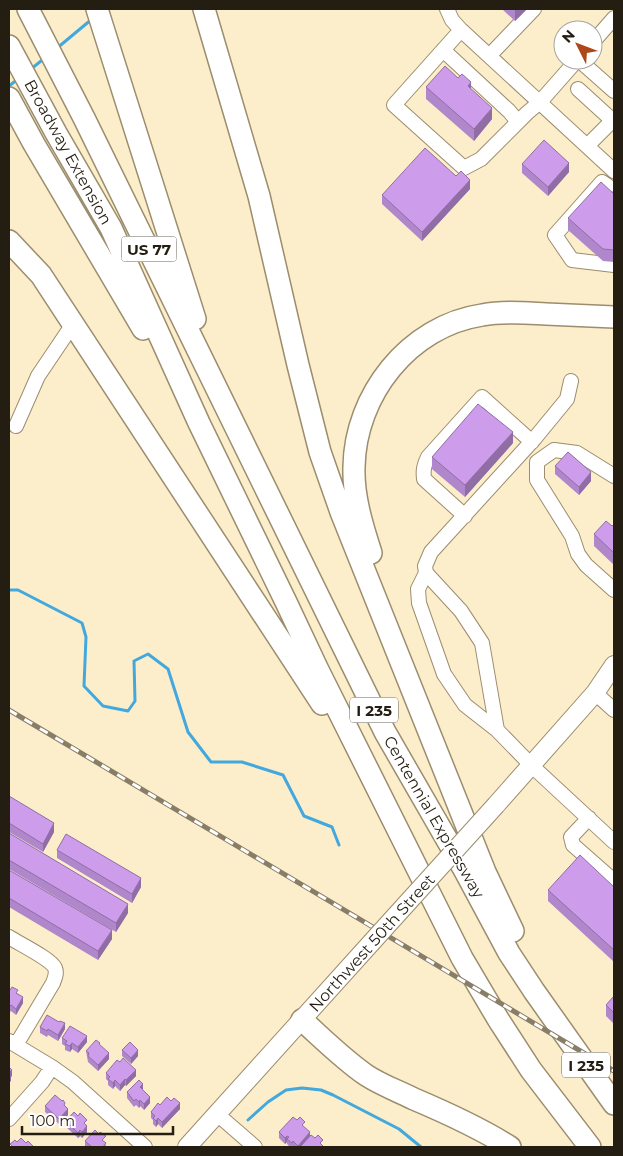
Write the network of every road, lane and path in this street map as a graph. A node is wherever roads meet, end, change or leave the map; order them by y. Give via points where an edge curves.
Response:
1 (28, 9) edge
2 (97, 9) edge
3 (204, 9) edge
4 (447, 9) edge
5 (534, 9) edge
6 (614, 18) edge
7 (460, 30) junction
8 (603, 31) edge
9 (9, 46) edge
10 (443, 50) junction
11 (489, 56) junction
12 (569, 70) edge
13 (590, 70) edge
14 (578, 89) dead end
15 (614, 91) edge
16 (9, 98) edge
17 (540, 102) junction
18 (613, 120) edge
19 (518, 122) junction
20 (587, 146) junction
21 (614, 171) edge
22 (612, 186) edge
23 (9, 241) edge
24 (614, 265) edge
25 (614, 317) edge
26 (73, 324) junction
27 (214, 381) junction
28 (570, 381) dead end
29 (199, 423) junction
30 (16, 426) dead end
31 (532, 442) junction
32 (614, 476) edge
33 (465, 516) junction
34 (426, 573) junction
35 (614, 590) edge
36 (614, 665) edge
37 (614, 678) edge
38 (595, 693) junction
39 (614, 710) edge
40 (421, 712) junction
41 (497, 730) junction
42 (532, 766) junction
43 (372, 781) junction
44 (589, 818) junction
45 (614, 842) edge
46 (614, 881) edge
47 (9, 937) edge
48 (309, 1012) junction
49 (558, 1026) junction
50 (12, 1043) edge
51 (52, 1067) junction
52 (614, 1104) edge
53 (217, 1114) junction
54 (9, 1119) edge
55 (145, 1147) edge
56 (187, 1147) edge
57 (255, 1147) edge
58 (510, 1147) edge
59 (590, 1147) edge

1 - 27 highway, Broadway Extension / US 77
2 - 27 highway
3 - 40 highway via 259,196 320,452
4 - 7 street
5 - 11 street
6 - 8 street
7 - 10 street
7 - 11 street
9 - 29 highway, Broadway Extension / US 77 via 111,228
10 - 19 street
10 - 19 street via 394,105 464,168 481,159
11 - 17 street
12 - 17 street
13 - 15 street
14 - 18 street
16 - 29 highway
17 - 19 street
17 - 20 street
18 - 20 street
20 - 21 street
22 - 24 street via 602,182 555,235 572,260
23 - 26 highway via 41,275
25 - 40 highway via 507,313 455,322 434,332 404,354 370,398 356,439 355,492 363,529
26 - 30 street via 38,376
26 - 43 highway
27 - 49 highway, Centennial Expressway / I 235 via 385,732 466,871 509,953
28 - 31 street via 567,399
29 - 43 highway, Centennial Expressway / I 235
31 - 33 street
31 - 33 street via 482,397 424,464 424,479
32 - 35 street via 577,453 554,450 537,462 537,480 572,536 578,554
33 - 34 street via 431,552 425,566
34 - 41 street via 461,611 482,643
34 - 41 street via 418,589 419,603 444,674 465,705
36 - 38 main road, Northwest 50th Street
37 - 38 main road, Northwest 50th Street
38 - 39 street
38 - 42 main road, Northwest 50th Street
40 - 49 highway via 485,872
41 - 42 street
42 - 44 street
42 - 48 main road, Northwest 50th Street, bridge
43 - 59 highway, Centennial Expressway / I 235 via 462,958 498,1019 531,1070
44 - 45 street
44 - 46 street via 571,837 573,845
47 - 50 street via 52,964 55,970 53,983
48 - 53 main road, Northwest 50th Street
48 - 58 highway via 346,1060 367,1076 494,1136
49 - 52 highway, Centennial Expressway / I 235
50 - 51 street
51 - 54 street
51 - 55 street
53 - 56 main road, Northwest 50th Street
53 - 57 street

